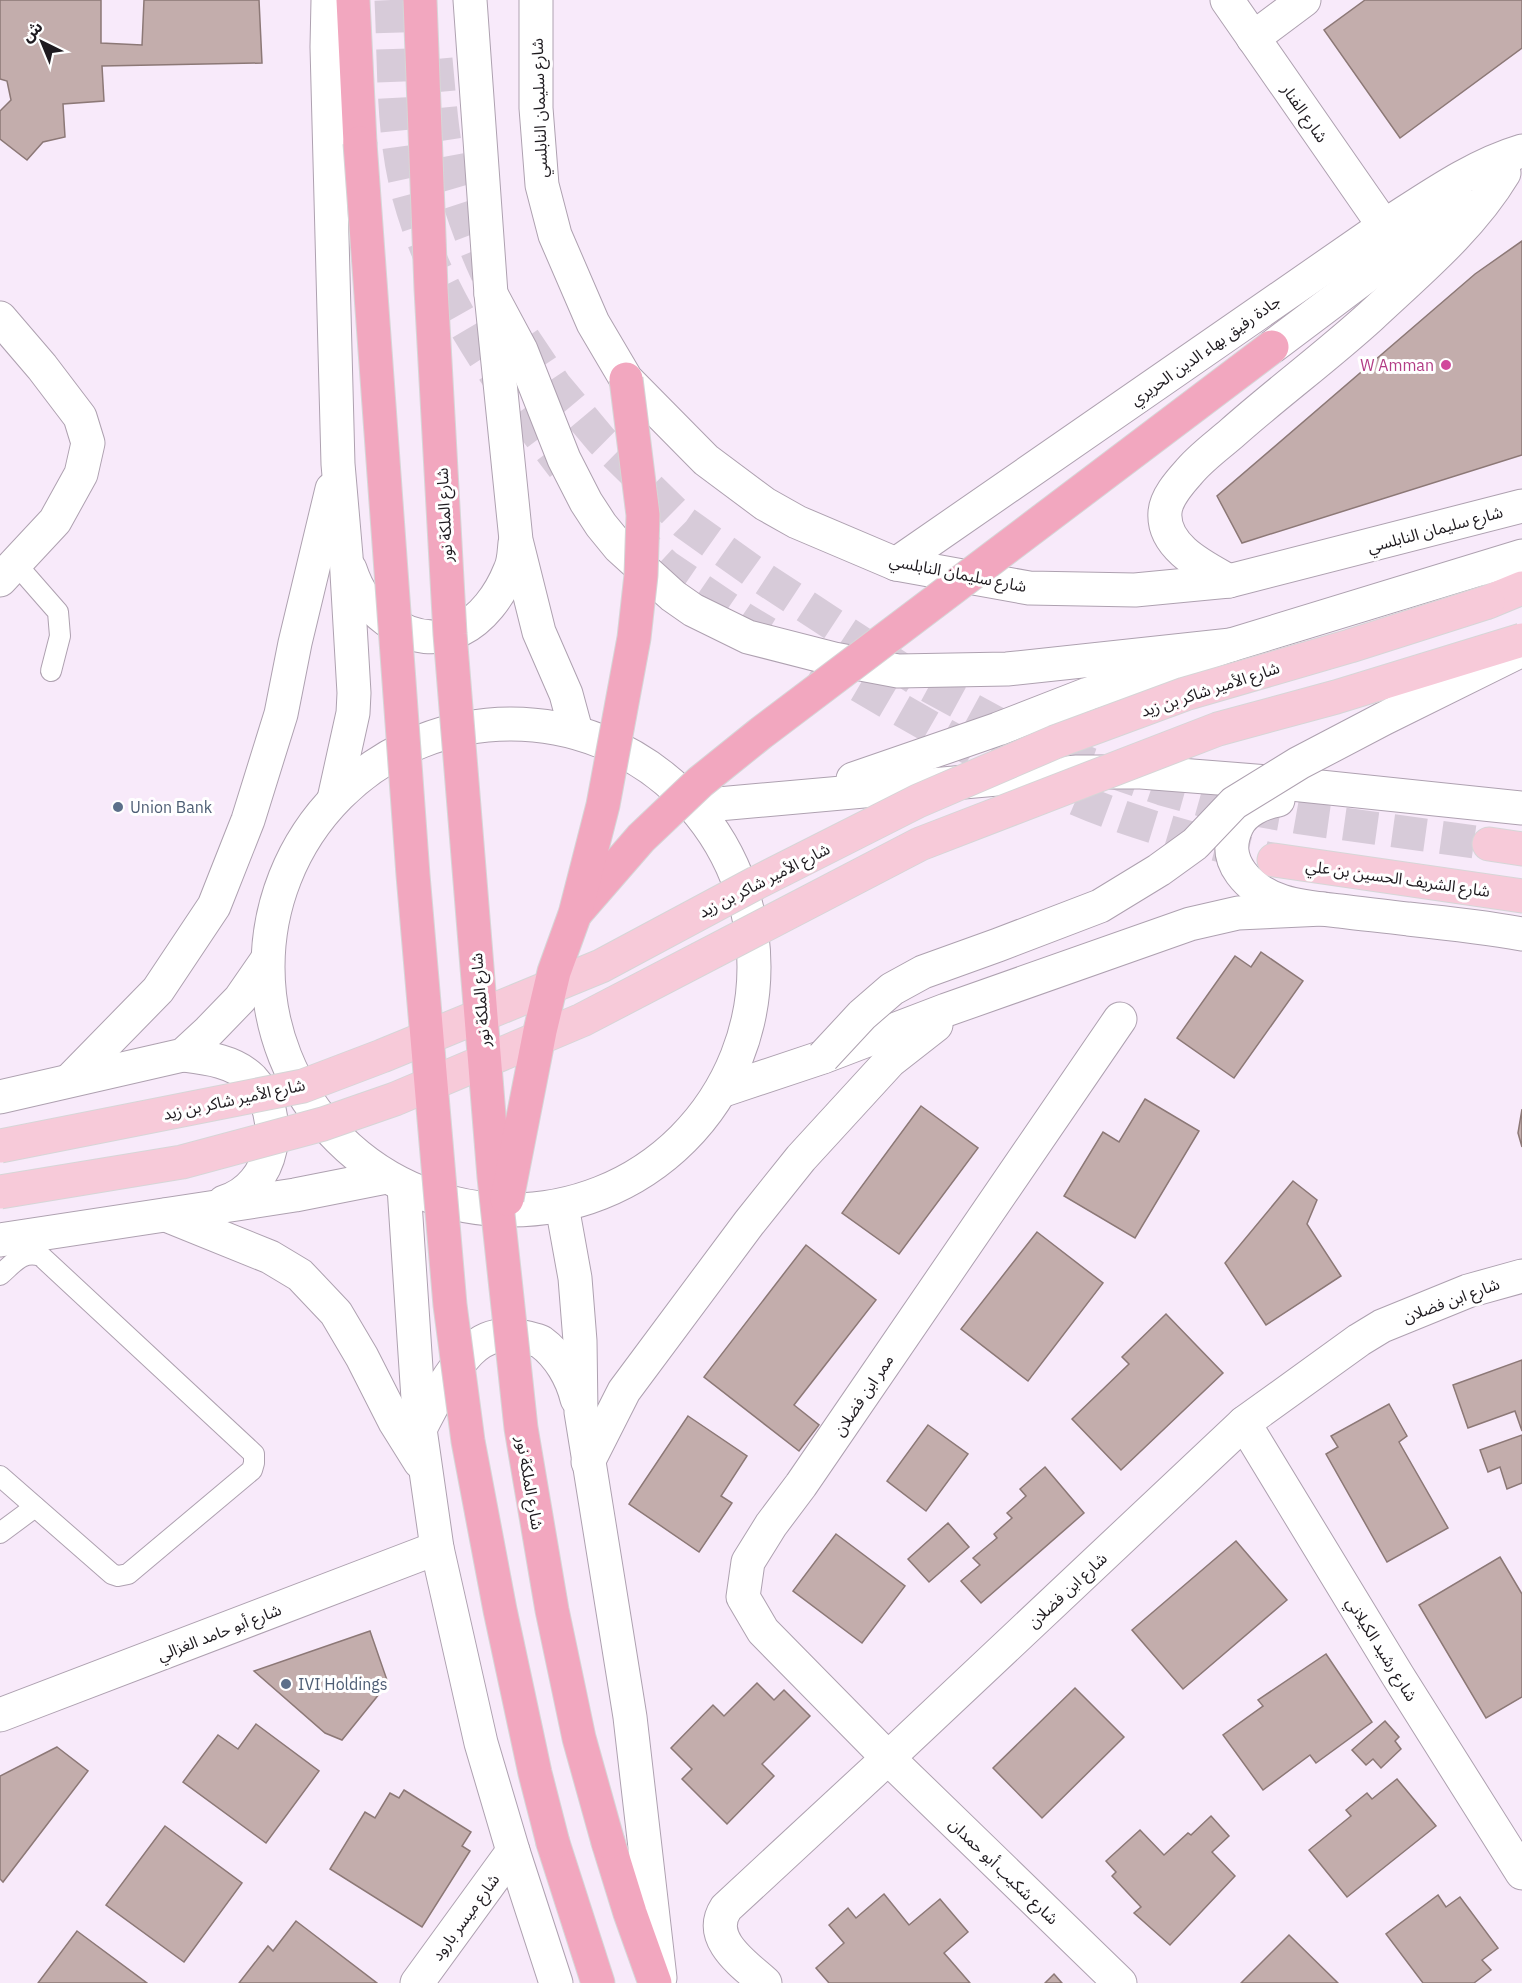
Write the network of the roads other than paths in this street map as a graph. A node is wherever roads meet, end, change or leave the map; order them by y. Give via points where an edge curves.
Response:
1 (328, 0) edge
2 (353, 0) edge
3 (420, 0) edge
4 (470, 0) edge
5 (536, 0) edge
6 (1227, 0) edge
7 (1304, 0) edge
8 (1253, 38) junction
9 (1516, 161) edge
10 (1384, 226) junction
11 (491, 294) junction
12 (0, 318) edge
13 (1272, 347) joint
14 (626, 379) junction
15 (338, 464) junction
16 (1522, 506) edge
17 (516, 540) junction
18 (346, 556) junction
19 (1522, 556) edge
20 (896, 564) junction
21 (8, 572) edge
22 (1229, 581) junction
23 (1522, 588) edge
24 (1522, 640) edge
25 (1231, 645) junction
26 (1522, 650) edge
27 (51, 671) dead end
28 (576, 730) junction
29 (1336, 790) junction
30 (803, 796) junction
31 (334, 799) junction
32 (696, 806) junction
33 (1522, 808) edge
34 (1489, 844) tunnel mouth
35 (1522, 849) edge
36 (1274, 860) tunnel mouth
37 (1522, 896) edge
38 (1323, 909) junction
39 (575, 914) junction
40 (1522, 934) edge
41 (267, 960) junction
42 (967, 1003) junction
43 (1120, 1019) dead end
44 (183, 1055) junction
45 (823, 1057) junction
46 (70, 1080) junction
47 (721, 1091) junction
48 (0, 1097) edge
49 (0, 1146) edge
50 (395, 1182) junction
51 (0, 1192) edge
52 (562, 1206) junction
53 (205, 1208) junction
54 (166, 1215) junction
55 (500, 1236) junction
56 (0, 1240) edge
57 (0, 1275) edge
58 (1522, 1276) edge
59 (581, 1413) junction
60 (1244, 1423) junction
61 (420, 1429) junction
62 (588, 1462) junction
63 (425, 1470) junction
64 (0, 1476) edge
65 (35, 1507) junction
66 (0, 1533) edge
67 (437, 1548) junction
68 (0, 1714) edge
69 (888, 1758) junction
70 (513, 1851) junction
71 (1522, 1873) edge
72 (417, 1983) edge
73 (556, 1983) edge
74 (598, 1983) edge
75 (655, 1983) edge
76 (661, 1983) edge
77 (765, 1983) edge
78 (1120, 1983) edge

1 - 15 main road
2 - 74 highway, bridge via 413,875 450,1305 468,1442 535,1773
3 - 55 highway, شارع الملكة نور, bridge via 450,634
4 - 11 main road
5 - 14 main road, شارع سليمان النابلسي via 536,108 542,185 568,268 593,323
6 - 8 main road, شارع الفنار
7 - 8 main road
8 - 10 main road, شارع الفنار
9 - 10 main road, جادة رفيق بهاء الدين الحريري via 1486,164
9 - 13 main road
9 - 22 main road via 1492,194 1444,246 1370,317 1189,471 1172,492 1165,510 1166,526 1173,541 1186,554
10 - 20 main road, جادة رفيق بهاء الدين الحريري
11 - 17 main road
11 - 25 main road via 521,350 564,459 602,525 620,547 674,596 748,638 898,671 1007,669
12 - 21 main road via 75,410 91,443 81,474 55,521
13 - 39 highway, bridge via 709,775 641,838
14 - 20 main road, شارع سليمان النابلسي via 706,460 765,504 797,522
14 - 39 highway, bridge via 643,515 641,575 634,638 603,805
15 - 18 main road
15 - 46 main road via 281,714 248,820 213,906 158,990
16 - 22 main road, شارع سليمان النابلسي
17 - 18 main road via 510,571 494,601 472,624 446,636 423,638 398,628 375,611 356,589
17 - 28 main road via 539,632 566,694
18 - 31 main road via 354,693
19 - 25 main road
20 - 22 main road, شارع سليمان النابلسي via 1029,588 1135,590
21 - 27 lane via 58,612 60,636
23 - 49 main road, شارع الأمير شاكر بن زيد, bridge via 1350,646 1185,694 1055,742 918,801 601,966 303,1086
24 - 51 main road, bridge via 1218,729 920,844 582,1020 395,1099 323,1124 182,1162
25 - 30 main road
26 - 45 main road, bridge via 1299,763 1234,803 1195,844 1100,906 923,972 892,988
28 - 31 main road via 524,722 471,725 421,740 374,765
28 - 32 main road via 621,748 661,773
29 - 30 main road via 1141,772 1077,772
29 - 33 main road
29 - 38 main road via 1271,801 1251,809 1236,827 1231,850 1234,864 1262,893 1291,904
30 - 32 main road
31 - 41 main road via 306,834 285,873 272,916
32 - 47 main road via 736,870 754,944 749,1020
34 - 35 main road
36 - 37 main road, شارع الشريف الحسين بن علي
38 - 40 main road
38 - 42 main road via 1238,913 1190,924
39 - 55 highway, bridge via 554,972 540,1031
41 - 44 main road via 240,999
41 - 50 main road via 273,1025 297,1085 335,1137
42 - 45 main road
42 - 62 main road via 890,1060 801,1158 624,1391
43 - 69 main road, ممر ابن فضلان via 748,1562 743,1597 762,1631
44 - 46 main road
44 - 53 main road via 228,1063 252,1079 268,1102 274,1130 269,1158 255,1182 232,1200
45 - 47 main road
46 - 48 main road
47 - 52 main road via 691,1131 653,1165 609,1190
50 - 52 main road via 441,1201 481,1210 522,1211
50 - 53 main road
50 - 61 main road
52 - 59 main road via 575,1278
53 - 54 main road
54 - 56 main road
54 - 63 main road via 270,1257 300,1275 336,1313
55 - 75 highway, شارع الملكة نور, bridge via 521,1428 552,1610 579,1738 630,1913
57 - 65 lane via 23,1255 41,1256 254,1454 252,1470 128,1574 112,1574
58 - 60 main road, شارع ابن فضلان via 1468,1291 1382,1326
59 - 61 main road via 575,1389 559,1360 539,1341 511,1334 486,1338 470,1352 440,1391
59 - 62 main road
60 - 69 main road, شارع ابن فضلان
60 - 71 main road, شارع رشيد الكيلاني
61 - 63 main road
62 - 76 main road via 630,1717
63 - 67 main road
64 - 65 lane
65 - 66 lane
67 - 68 main road, شارع أبو حامد الغزالي
67 - 70 main road via 481,1743
69 - 77 main road, شارع ابن فضلان via 720,1916 727,1948
69 - 78 main road, شارع شكيب أبو حمدان
70 - 72 main road, شارع ميسر بارود
70 - 73 main road

